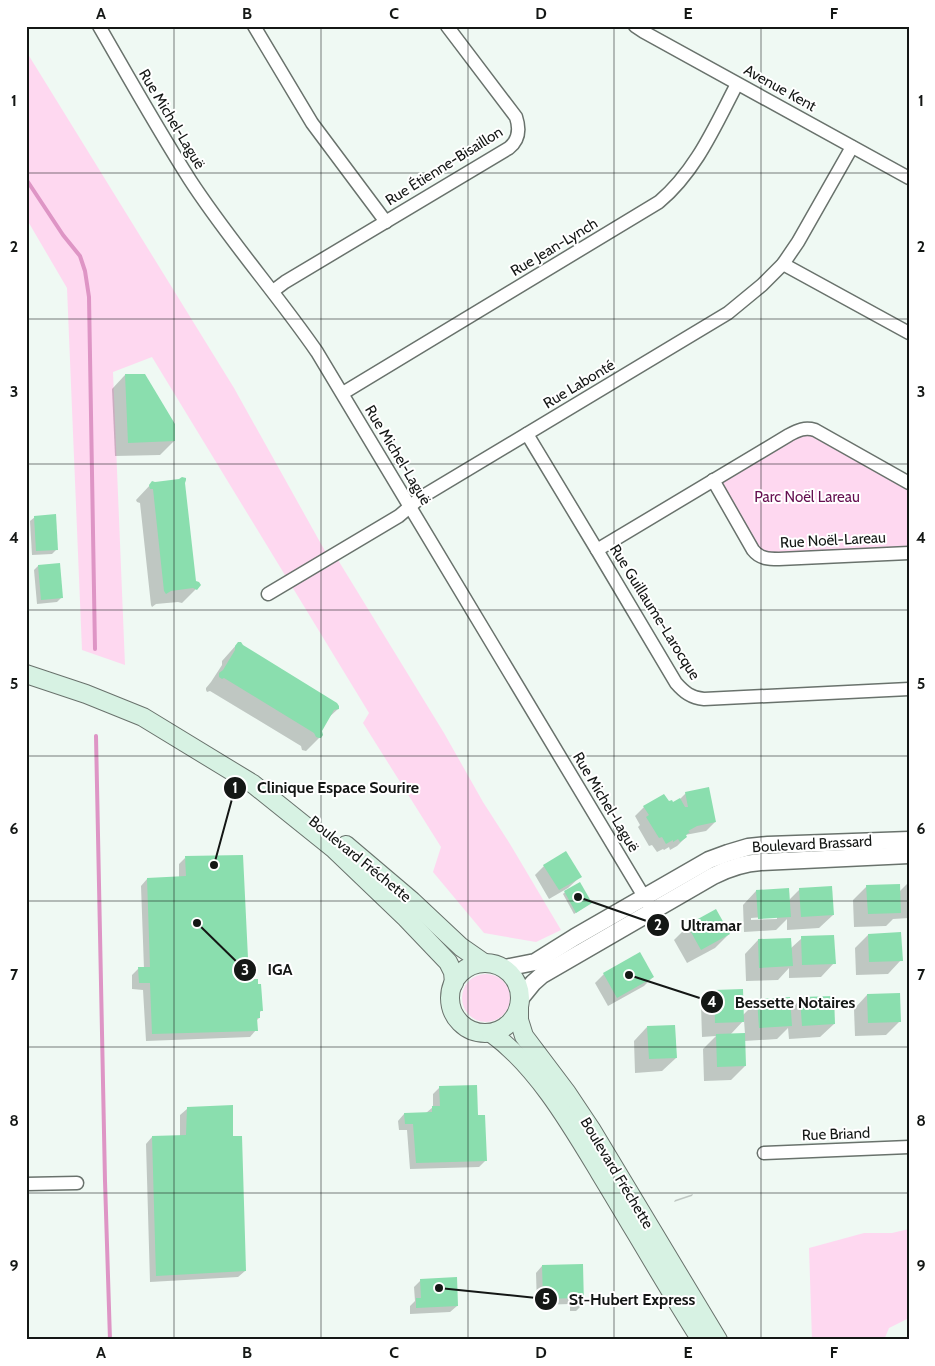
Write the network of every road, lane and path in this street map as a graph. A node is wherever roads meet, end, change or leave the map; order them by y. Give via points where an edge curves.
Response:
1 (98, 26) edge
2 (254, 26) edge
3 (447, 26) edge
4 (635, 26) edge
5 (737, 84) junction
6 (852, 147) junction
7 (909, 178) edge
8 (386, 222) junction
9 (783, 264) junction
10 (273, 291) junction
11 (909, 333) edge
12 (343, 393) junction
13 (527, 434) junction
14 (713, 480) junction
15 (909, 483) edge
16 (410, 506) junction
17 (597, 550) junction
18 (909, 553) edge
19 (268, 594) dead end
20 (26, 674) edge
21 (909, 689) edge
22 (253, 784) junction
23 (909, 840) edge
24 (909, 855) edge
25 (649, 904) junction
26 (484, 963) junction
27 (505, 968) junction
28 (454, 983) junction
29 (520, 1003) junction
30 (491, 1033) junction
31 (909, 1147) edge
32 (764, 1153) dead end
33 (77, 1183) dead end
34 (26, 1184) edge
35 (701, 1340) edge
36 (718, 1340) edge

1 - 10 street, Rue Michel-Laguë via 190,180
2 - 8 street via 312,123
3 - 8 street, Rue Étienne-Bisaillon via 514,114 519,125 516,139 509,148
4 - 5 street, Avenue Kent
5 - 6 street, Avenue Kent
5 - 12 street, Rue Jean-Lynch via 690,169 659,202
6 - 7 street, Avenue Kent
6 - 9 street, Rue Labonté
8 - 10 street, Rue Étienne-Bisaillon
9 - 11 street
9 - 13 street, Rue Labonté via 728,313
10 - 12 street, Rue Michel-Laguë
12 - 16 street, Rue Michel-Laguë
13 - 16 street, Rue Labonté
13 - 17 street, Rue Guillaume-Larocque
14 - 15 street via 789,434 806,428
14 - 17 street
14 - 18 street, Rue Noël-Lareau via 753,550 762,557
16 - 19 street, Rue Labonté via 399,516
16 - 25 street, Rue Michel-Laguë
17 - 21 street, Rue Guillaume-Larocque via 676,683 692,697
20 - 22 main road, Boulevard Fréchette via 143,717
22 - 26 main road, Boulevard Fréchette via 270,790 310,818
22 - 28 main road, Boulevard Fréchette via 334,850 399,911 448,962
23 - 25 street, Boulevard Brassard via 748,847 709,860
24 - 25 street, Boulevard Brassard via 750,863 720,872
25 - 27 street, Boulevard Brassard via 575,937 535,962
25 - 29 street, Boulevard Brassard via 542,975
26 - 27 main road
26 - 28 main road via 464,970
27 - 29 main road via 517,983
28 - 30 main road via 450,1000 459,1021 472,1030
29 - 30 main road via 509,1024
29 - 36 main road, Boulevard Fréchette via 519,1020 524,1036 591,1129
30 - 35 main road, Boulevard Fréchette via 518,1056 558,1108
31 - 32 street, Rue Briand
33 - 34 street

